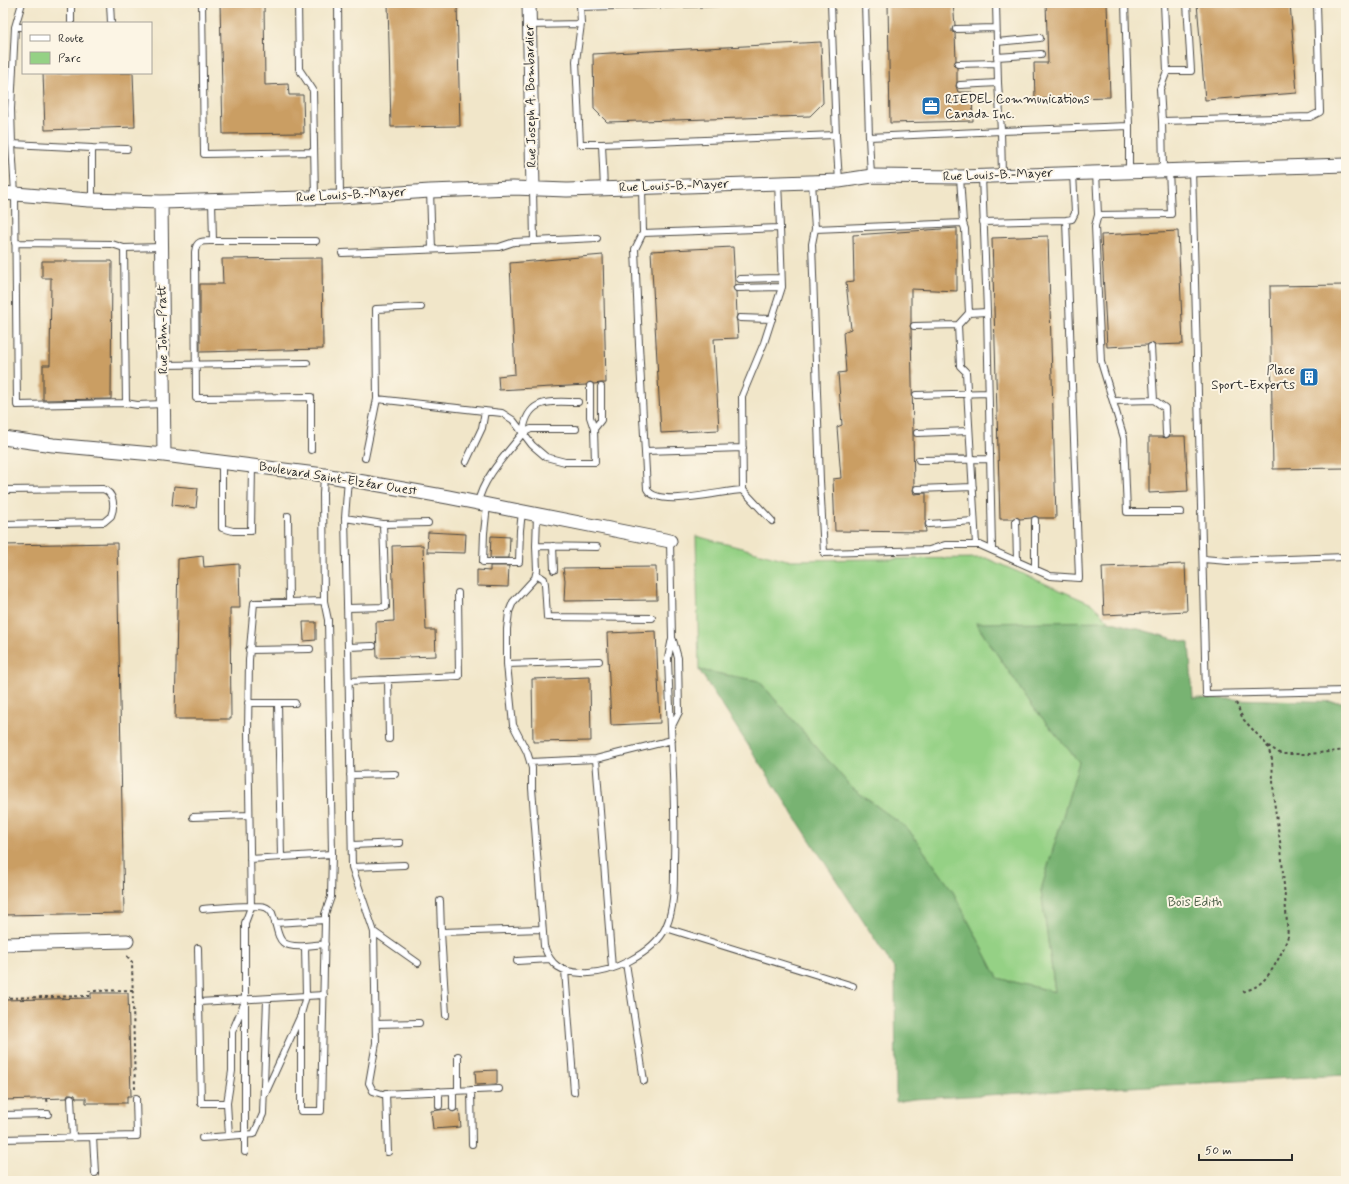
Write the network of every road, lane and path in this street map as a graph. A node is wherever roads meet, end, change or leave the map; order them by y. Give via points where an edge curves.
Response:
1 (22, 3) edge
2 (71, 3) edge
3 (110, 3) edge
4 (202, 3) edge
5 (298, 3) edge
6 (338, 3) edge
7 (529, 3) edge
8 (721, 3) edge
9 (831, 3) edge
10 (865, 3) edge
11 (996, 3) edge
12 (1126, 3) edge
13 (1164, 3) edge
14 (1187, 3) edge
15 (1317, 3) edge
16 (580, 5) edge
17 (72, 22) edge
18 (111, 22) edge
19 (580, 24) junction
20 (529, 25) junction
21 (15, 27) junction
22 (22, 27) edge
23 (996, 28) junction
24 (956, 29) dead end
25 (1040, 38) dead end
26 (997, 42) junction
27 (1041, 54) dead end
28 (997, 60) junction
29 (958, 64) dead end
30 (1168, 71) junction
31 (998, 83) junction
32 (960, 85) dead end
33 (1162, 121) junction
34 (1129, 126) junction
35 (1000, 131) junction
36 (836, 135) junction
37 (869, 137) junction
38 (12, 144) junction
39 (602, 144) junction
40 (92, 148) junction
41 (127, 149) dead end
42 (314, 152) junction
43 (1346, 165) edge
44 (1192, 169) junction
45 (1166, 170) junction
46 (1129, 171) junction
47 (1096, 172) junction
48 (1073, 173) junction
49 (1002, 175) junction
50 (872, 176) junction
51 (982, 176) junction
52 (960, 177) junction
53 (839, 181) junction
54 (812, 182) junction
55 (778, 183) junction
56 (642, 187) junction
57 (533, 189) junction
58 (604, 189) junction
59 (430, 191) junction
60 (9, 194) edge
61 (340, 197) junction
62 (315, 198) junction
63 (92, 200) junction
64 (212, 201) junction
65 (161, 202) junction
66 (1098, 215) junction
67 (1066, 220) junction
68 (983, 222) junction
69 (963, 223) junction
70 (780, 228) junction
71 (815, 229) junction
72 (643, 233) junction
73 (597, 238) dead end
74 (316, 241) dead end
75 (534, 241) junction
76 (213, 242) junction
77 (15, 243) junction
78 (162, 247) junction
79 (124, 248) junction
80 (432, 249) junction
81 (342, 253) dead end
82 (781, 278) junction
83 (740, 279) dead end
84 (782, 287) junction
85 (737, 288) dead end
86 (421, 307) dead end
87 (987, 312) junction
88 (969, 313) junction
89 (740, 318) dead end
90 (772, 319) junction
91 (958, 325) junction
92 (914, 326) dead end
93 (1151, 347) dead end
94 (307, 362) dead end
95 (163, 365) junction
96 (196, 365) junction
97 (590, 386) dead end
98 (601, 387) dead end
99 (988, 393) junction
100 (967, 394) junction
101 (916, 395) dead end
102 (378, 399) junction
103 (1154, 400) junction
104 (1113, 401) junction
105 (578, 402) dead end
106 (126, 403) junction
107 (164, 404) junction
108 (485, 411) junction
109 (576, 429) dead end
110 (594, 429) junction
111 (970, 431) junction
112 (522, 433) junction
113 (917, 433) dead end
114 (1166, 434) dead end
115 (3, 438) edge
116 (743, 448) junction
117 (311, 450) dead end
118 (645, 451) junction
119 (164, 455) junction
120 (365, 458) dead end
121 (971, 459) junction
122 (990, 459) junction
123 (919, 460) dead end
124 (222, 462) junction
125 (466, 462) dead end
126 (252, 465) junction
127 (324, 475) junction
128 (348, 479) junction
129 (973, 487) junction
130 (916, 489) dead end
131 (3, 490) edge
132 (743, 490) junction
133 (483, 504) junction
134 (522, 512) junction
135 (1181, 512) dead end
136 (537, 515) junction
137 (288, 516) dead end
138 (345, 518) junction
139 (1035, 520) dead end
140 (772, 521) dead end
141 (974, 521) junction
142 (1016, 521) dead end
143 (428, 523) dead end
144 (3, 524) edge
145 (383, 524) junction
146 (929, 524) dead end
147 (670, 541) joint
148 (976, 545) junction
149 (536, 546) junction
150 (553, 546) junction
151 (597, 547) dead end
152 (992, 550) junction
153 (1346, 557) edge
154 (1203, 559) junction
155 (1017, 561) junction
156 (554, 570) dead end
157 (1035, 570) junction
158 (536, 574) junction
159 (458, 593) dead end
160 (324, 601) junction
161 (289, 602) junction
162 (347, 608) junction
163 (652, 618) dead end
164 (672, 638) junction
165 (373, 646) dead end
166 (348, 647) junction
167 (310, 649) dead end
168 (250, 650) junction
169 (599, 661) dead end
170 (507, 664) junction
171 (388, 679) junction
172 (349, 681) junction
173 (1346, 691) edge
174 (1232, 694) junction
175 (248, 703) junction
176 (278, 703) junction
177 (295, 703) dead end
178 (671, 727) junction
179 (389, 739) dead end
180 (672, 740) junction
181 (1267, 745) junction
182 (1346, 750) edge
183 (596, 760) junction
184 (530, 762) junction
185 (395, 774) dead end
186 (350, 775) junction
187 (249, 815) junction
188 (193, 817) dead end
189 (400, 843) dead end
190 (352, 845) junction
191 (332, 854) junction
192 (281, 857) junction
193 (250, 859) junction
194 (404, 865) dead end
195 (352, 867) junction
196 (440, 900) dead end
197 (251, 907) junction
198 (203, 909) dead end
199 (325, 920) junction
200 (275, 923) junction
201 (666, 928) junction
202 (542, 929) junction
203 (374, 932) junction
204 (441, 932) junction
205 (127, 941) dead end
206 (3, 944) edge
207 (325, 944) junction
208 (305, 946) junction
209 (198, 948) dead end
210 (127, 956) dead end
211 (550, 959) junction
212 (517, 961) dead end
213 (626, 962) junction
214 (418, 963) dead end
215 (612, 968) junction
216 (565, 970) junction
217 (853, 986) dead end
218 (133, 990) junction
219 (1243, 992) dead end
220 (324, 995) junction
221 (306, 996) junction
222 (3, 998) edge
223 (267, 999) junction
224 (245, 1000) junction
225 (199, 1002) junction
226 (301, 1014) junction
227 (446, 1015) dead end
228 (419, 1023) dead end
229 (376, 1024) junction
230 (458, 1056) dead end
231 (644, 1081) dead end
232 (499, 1089) dead end
233 (456, 1090) junction
234 (472, 1090) junction
235 (439, 1091) junction
236 (574, 1092) dead end
237 (386, 1093) junction
238 (136, 1097) joint
239 (264, 1097) junction
240 (48, 1098) dead end
241 (71, 1098) dead end
242 (48, 1103) dead end
243 (227, 1103) junction
244 (439, 1106) dead end
245 (453, 1108) dead end
246 (48, 1114) dead end
247 (3, 1115) edge
248 (245, 1135) junction
249 (229, 1136) junction
250 (93, 1137) junction
251 (73, 1138) junction
252 (202, 1138) dead end
253 (3, 1139) edge
254 (472, 1144) dead end
255 (245, 1152) dead end
256 (388, 1152) dead end
257 (95, 1173) dead end

1 - 21 lane
2 - 17 lane
3 - 18 lane
4 - 42 lane via 204,154
5 - 42 lane via 300,69 313,90
6 - 61 lane
7 - 20 street, Rue Joseph A. Bombardier
8 - 16 lane
9 - 36 lane
10 - 37 lane
11 - 23 lane
12 - 34 lane
13 - 30 lane
14 - 30 lane via 1191,71
15 - 33 lane via 1320,112 1310,117
16 - 19 lane
19 - 20 lane
19 - 39 lane via 576,61 580,144
20 - 57 street, Rue Joseph A. Bombardier
21 - 22 lane
21 - 38 lane
23 - 24 lane
23 - 26 lane
25 - 26 lane
26 - 28 lane
27 - 28 lane
28 - 29 lane
28 - 31 lane
30 - 33 lane via 1160,89
31 - 32 lane
31 - 35 lane
33 - 45 lane
34 - 35 lane
34 - 46 lane
35 - 37 lane
35 - 49 lane
36 - 39 lane
36 - 53 lane
37 - 50 lane
38 - 40 lane
38 - 60 lane
39 - 58 lane
40 - 41 lane
40 - 63 lane
42 - 62 lane
43 - 44 street, Rue Louis-B.-Mayer
44 - 45 street, Rue Louis-B.-Mayer
44 - 154 lane
45 - 46 street, Rue Louis-B.-Mayer
45 - 66 lane via 1171,214
46 - 47 street, Rue Louis-B.-Mayer
47 - 48 street, Rue Louis-B.-Mayer
47 - 66 lane
48 - 49 street, Rue Louis-B.-Mayer
48 - 67 lane via 1075,213 1072,219
49 - 51 street, Rue Louis-B.-Mayer
50 - 52 street, Rue Louis-B.-Mayer
50 - 53 street, Rue Louis-B.-Mayer
51 - 52 street, Rue Louis-B.-Mayer
51 - 68 lane
52 - 69 lane
53 - 54 street, Rue Louis-B.-Mayer
54 - 55 street, Rue Louis-B.-Mayer
54 - 71 lane
55 - 56 street, Rue Louis-B.-Mayer
55 - 70 lane
56 - 58 street, Rue Louis-B.-Mayer
56 - 72 lane
57 - 58 street, Rue Louis-B.-Mayer
57 - 59 street, Rue Louis-B.-Mayer
57 - 75 lane
59 - 61 street, Rue Louis-B.-Mayer
59 - 80 lane
60 - 63 street, Rue Louis-B.-Mayer
60 - 77 lane
61 - 62 street, Rue Louis-B.-Mayer
62 - 64 street, Rue Louis-B.-Mayer
63 - 65 street, Rue Louis-B.-Mayer
64 - 65 street, Rue Louis-B.-Mayer
64 - 76 lane
65 - 78 street, Rue John-Pratt
66 - 104 lane via 1095,226 1101,362
67 - 68 lane
67 - 157 lane via 1079,578 1050,576
68 - 87 lane
69 - 71 lane
69 - 88 lane
70 - 72 lane
70 - 82 lane
71 - 148 lane via 812,244 824,553 929,550 945,545
72 - 118 lane via 636,249
73 - 75 lane
74 - 76 lane
75 - 80 lane via 514,242 499,247
76 - 96 lane via 200,242 194,252
77 - 79 lane via 112,244
77 - 106 lane via 17,405
78 - 79 lane
78 - 95 street, Rue John-Pratt
79 - 106 lane
80 - 81 lane
82 - 83 lane
82 - 84 lane
84 - 85 lane
84 - 90 lane
86 - 102 lane via 376,309
87 - 88 lane
87 - 99 lane
88 - 91 lane
89 - 90 lane
90 - 116 lane via 742,396
91 - 92 lane
91 - 100 lane via 960,366 966,372
93 - 103 lane
94 - 96 lane
95 - 96 lane
95 - 107 street, Rue John-Pratt
96 - 117 lane via 196,398 311,397
97 - 110 lane via 590,417
98 - 110 lane via 601,420
99 - 100 lane
99 - 122 lane
100 - 101 lane
100 - 111 lane
102 - 108 lane
102 - 120 lane
103 - 104 lane
103 - 114 lane via 1165,408
104 - 135 lane via 1124,438 1128,512
105 - 112 lane via 540,403 524,422
106 - 107 lane
107 - 119 street, Rue John-Pratt
108 - 112 lane via 502,413 513,420
108 - 125 lane via 482,428
109 - 112 lane via 531,429
110 - 112 lane via 594,462 554,460 532,446
111 - 113 lane
111 - 121 lane
112 - 133 lane via 488,479 480,494
115 - 119 street, Boulevard Saint-Elzéar Ouest
116 - 118 lane
116 - 132 lane
118 - 132 lane via 646,485 651,495 695,498
119 - 124 street, Boulevard Saint-Elzéar Ouest
121 - 122 lane
121 - 123 lane
121 - 129 lane
122 - 152 lane
124 - 126 street, Boulevard Saint-Elzéar Ouest
124 - 126 lane via 222,528 233,531 251,531
126 - 127 street, Boulevard Saint-Elzéar Ouest
127 - 128 street, Boulevard Saint-Elzéar Ouest
127 - 160 lane
128 - 133 street, Boulevard Saint-Elzéar Ouest
128 - 138 lane
129 - 130 lane
129 - 141 lane
131 - 144 lane via 103,489 110,494 113,502 111,516 104,522
132 - 140 lane
133 - 134 street, Boulevard Saint-Elzéar Ouest
133 - 134 lane via 483,562 519,562
134 - 136 street, Boulevard Saint-Elzéar Ouest
136 - 147 street, Boulevard Saint-Elzéar Ouest
136 - 149 lane
137 - 161 lane
138 - 145 lane
138 - 162 lane
139 - 157 lane
141 - 146 lane
141 - 148 lane
142 - 155 lane
143 - 145 lane
145 - 162 lane via 386,606
147 - 164 lane
148 - 152 lane
149 - 150 lane
149 - 158 lane
150 - 151 lane
150 - 156 lane
152 - 155 lane
153 - 154 lane via 1228,561
154 - 174 lane via 1206,694
155 - 157 lane
158 - 163 lane via 544,579 547,617
158 - 170 lane via 533,582 513,602 509,612
159 - 171 lane via 459,676
160 - 161 lane
160 - 191 lane via 328,620
161 - 168 lane via 254,603
162 - 166 lane
164 - 178 lane via 668,658
164 - 178 lane via 678,658 679,712
165 - 166 lane
166 - 172 lane
167 - 168 lane
168 - 175 lane
169 - 170 lane
170 - 184 lane via 513,725
171 - 172 lane
171 - 179 lane
172 - 186 lane
173 - 174 lane
174 - 181 path via 1243,719
175 - 176 lane
175 - 187 lane
176 - 177 lane
176 - 192 lane
178 - 180 lane
180 - 183 lane
180 - 201 lane via 674,876 672,910
181 - 182 path via 1281,754
181 - 219 path via 1272,759 1288,936 1284,949 1271,971 1256,987
183 - 184 lane
183 - 215 lane
184 - 202 lane
185 - 186 lane
186 - 190 lane
187 - 188 lane
187 - 193 lane
189 - 190 lane
190 - 195 lane
191 - 192 lane
191 - 199 lane via 331,897
192 - 193 lane
193 - 197 lane
194 - 195 lane
195 - 203 lane
196 - 204 lane
197 - 198 lane
197 - 200 lane via 266,907 270,910
197 - 224 lane via 244,923
199 - 200 lane
199 - 207 lane
200 - 208 lane via 279,939 284,944 294,947
201 - 213 lane via 646,951
201 - 217 lane
202 - 204 lane
202 - 211 lane via 544,946
203 - 214 lane
203 - 229 lane
204 - 227 lane
205 - 206 street
207 - 208 lane
207 - 220 lane
208 - 221 lane
209 - 225 lane
210 - 218 path via 132,962
211 - 212 lane
211 - 216 lane
213 - 215 lane
213 - 231 lane
215 - 216 lane via 585,973
216 - 236 lane
218 - 222 path via 89,991 89,996
218 - 238 path
220 - 221 lane
220 - 226 lane via 321,1111 301,1111
221 - 223 lane
221 - 226 lane
223 - 224 lane
223 - 239 lane
224 - 225 lane
224 - 243 lane via 232,1032 232,1072
224 - 248 lane
225 - 243 lane via 201,1103
226 - 239 lane
228 - 229 lane
229 - 237 lane via 376,1043 369,1083 373,1091
230 - 233 lane
232 - 234 lane
233 - 234 lane
233 - 235 lane
233 - 245 lane
234 - 254 lane
235 - 237 lane
235 - 244 lane
237 - 256 lane
238 - 250 lane via 137,1136
239 - 248 lane via 263,1114 254,1134
240 - 242 path
241 - 251 lane
243 - 249 lane
246 - 247 lane
248 - 249 lane
248 - 255 lane
249 - 252 lane
250 - 251 lane
250 - 257 lane
251 - 253 lane

